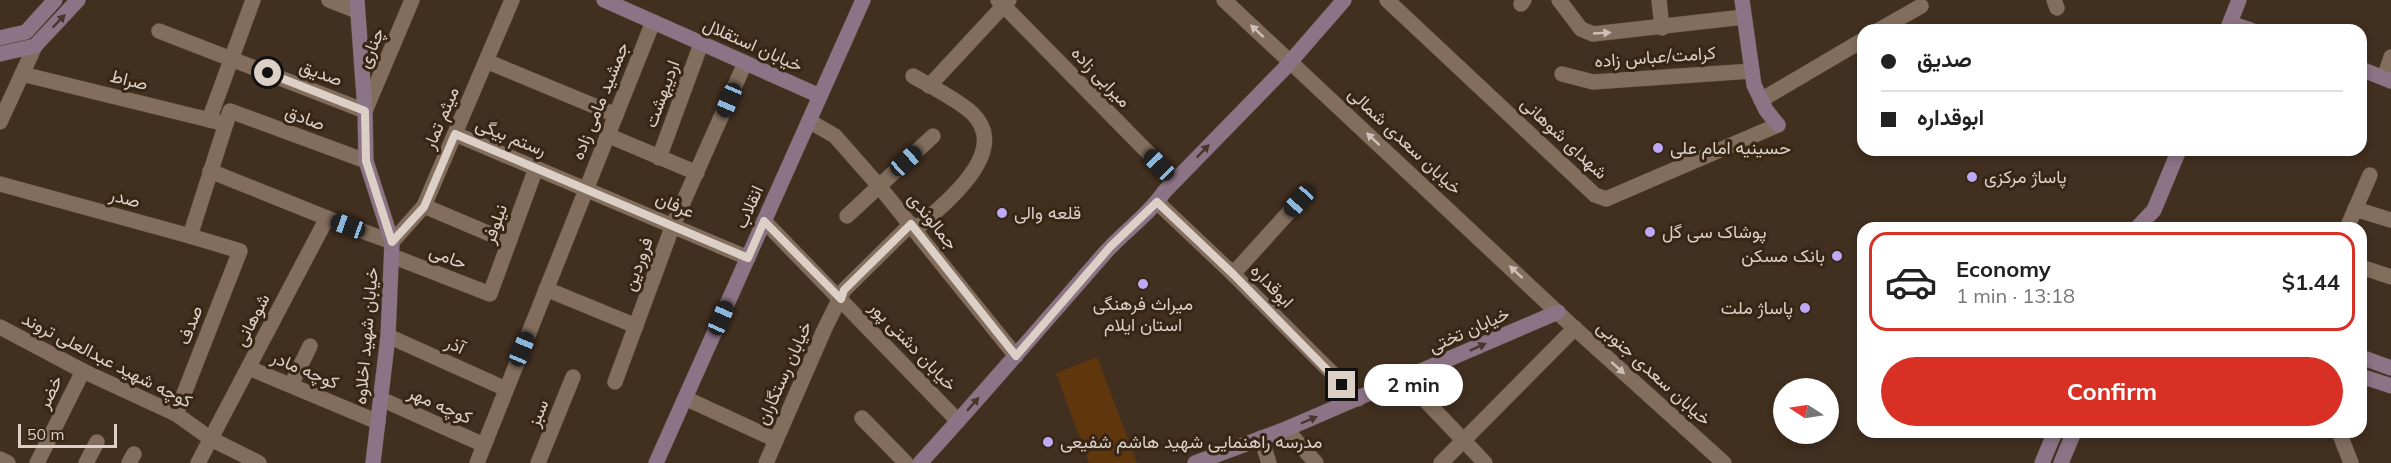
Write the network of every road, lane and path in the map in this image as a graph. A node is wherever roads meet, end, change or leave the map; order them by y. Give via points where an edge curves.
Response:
1 (55, 0) edge
2 (78, 0) edge
3 (253, 0) edge
4 (329, 0) edge
5 (412, 0) edge
6 (512, 0) edge
7 (603, 0) edge
8 (863, 0) edge
9 (1224, 0) edge
10 (1344, 0) edge
11 (1387, 0) edge
12 (1559, 0) edge
13 (1659, 0) edge
14 (1742, 0) edge
15 (2239, 0) edge
16 (1004, 2) edge
17 (619, 3) edge
18 (357, 6) edge
19 (1921, 6) dead end
20 (1744, 17) junction
21 (653, 22) junction
22 (1890, 24) edge
23 (2229, 24) edge
24 (1662, 28) junction
25 (159, 31) dead end
26 (26, 32) junction
27 (0, 38) edge
28 (701, 44) junction
29 (1857, 44) edge
30 (35, 46) junction
31 (0, 54) edge
32 (2391, 57) edge
33 (230, 58) junction
34 (486, 61) junction
35 (1291, 61) junction
36 (745, 63) junction
37 (1752, 71) junction
38 (2367, 71) edge
39 (22, 74) junction
40 (1562, 74) dead end
41 (913, 76) dead end
42 (2387, 79) edge
43 (929, 86) junction
44 (820, 96) junction
45 (1761, 100) junction
46 (365, 111) junction
47 (616, 115) junction
48 (228, 118) junction
49 (209, 120) junction
50 (809, 121) junction
51 (0, 122) edge
52 (455, 134) junction
53 (607, 135) junction
54 (933, 136) dead end
55 (2176, 156) edge
56 (659, 158) junction
57 (366, 161) junction
58 (536, 168) junction
59 (210, 171) junction
60 (697, 173) junction
61 (2370, 175) dead end
62 (1175, 180) junction
63 (0, 184) edge
64 (879, 186) junction
65 (586, 189) junction
66 (1299, 201) dead end
67 (1157, 202) junction
68 (424, 207) junction
69 (2355, 209) junction
70 (2154, 210) junction
71 (847, 216) dead end
72 (327, 218) junction
73 (2391, 220) edge
74 (764, 221) junction
75 (2143, 222) edge
76 (2156, 222) edge
77 (2350, 222) edge
78 (673, 225) junction
79 (913, 227) junction
80 (190, 236) junction
81 (509, 242) junction
82 (392, 249) junction
83 (240, 251) joint
84 (748, 258) junction
85 (2367, 269) edge
86 (1233, 274) junction
87 (2391, 277) edge
88 (546, 289) junction
89 (490, 294) joint
90 (841, 299) junction
91 (1558, 312) junction
92 (636, 326) junction
93 (0, 327) edge
94 (1575, 328) junction
95 (388, 336) junction
96 (310, 346) dead end
97 (1016, 356) junction
98 (2367, 359) edge
99 (249, 368) junction
100 (2391, 368) edge
101 (83, 371) junction
102 (573, 377) dead end
103 (2367, 378) edge
104 (1405, 379) junction
105 (615, 382) dead end
106 (291, 385) junction
107 (2391, 386) edge
108 (506, 389) junction
109 (685, 398) junction
110 (381, 399) junction
111 (1358, 399) junction
112 (176, 414) junction
113 (862, 418) dead end
114 (958, 421) junction
115 (378, 422) junction
116 (1286, 429) junction
117 (1261, 438) junction
118 (2052, 438) edge
119 (2071, 438) edge
120 (2341, 438) edge
121 (211, 439) junction
122 (776, 440) junction
123 (1462, 441) junction
124 (97, 442) dead end
125 (484, 445) junction
126 (0, 459) edge
127 (8, 463) edge
128 (37, 463) edge
129 (86, 463) edge
130 (198, 463) edge
131 (259, 463) edge
132 (373, 463) edge
133 (477, 463) edge
134 (538, 463) edge
135 (656, 463) edge
136 (766, 463) edge
137 (906, 463) edge
138 (920, 463) edge
139 (1195, 463) edge
140 (1269, 463) edge
141 (1316, 463) edge
142 (1441, 463) edge
143 (1485, 463) edge
144 (1724, 463) edge
145 (2042, 463) edge
146 (2061, 463) edge
147 (2351, 463) edge

1 - 26 street
30 -> 2 street
3 - 33 street
4 - 18 street
5 - 46 street, چناری
6 - 34 street, میثم تمار
7 - 17 street, خیابان استقلال
8 - 44 street, انقلاب
35 -> 9 street, خیابان سعدی شمالی
10 - 35 street
11 - 45 street, شهدای شوهانی via 1595,195 1606,199 1778,125
12 -> 24 street via 1581,29 1593,34
13 - 24 street
14 - 20 street
15 - 23 street
16 - 43 street
16 - 62 street, میرابی زاده
17 - 21 street, خیابان استقلال
18 - 46 street, خیابان شهید اخلاوه
19 - 22 street
20 - 24 street
20 - 37 street
21 - 28 street, خیابان استقلال
21 - 47 street, جمشید مامی زاده
25 - 33 street, صدیق
26 - 27 street
26 - 30 street
28 - 36 street, خیابان استقلال
28 - 56 street, اردیبهشت
29 - 45 street
30 - 31 street
30 - 39 street
32 - 42 street
33 - 46 street, صدیق
33 - 49 street
34 - 47 street
34 - 52 street, میثم تمار
62 -> 35 street
91 -> 35 street, خیابان سعدی شمالی
36 - 44 street, خیابان استقلال
36 - 60 street, فروردین
37 - 40 street, کرامت/عباس زاده via 1593,82
37 - 45 street
38 - 42 street
39 - 49 street, صراط
39 - 51 street
41 - 43 street, خیابان رستگاران
43 - 79 street, خیابان رستگاران via 971,113 980,124 984,150 976,168 953,195
44 - 50 street, انقلاب
46 - 57 street, خیابان شهید اخلاوه
47 - 53 street, جمشید مامی زاده
48 - 49 street, صراط
48 - 57 street, صادق
48 - 59 street
50 - 64 street, جمالوندی via 835,136
50 - 74 street, انقلاب
52 - 58 street, رستم بیگی
52 - 68 street, میثم تمار
53 - 56 street
53 - 65 street, جمشید مامی زاده
54 - 64 street
55 - 70 street
56 - 60 street
57 - 82 street, خیابان شهید اخلاوه
58 - 65 street, رستم بیگی
58 - 81 street, نیلوفر
59 - 72 street, حامی
59 - 80 street
60 - 78 street, فروردین
61 - 69 street
62 - 67 street
63 - 80 street, صدر
64 - 71 street
64 - 79 street, جمالوندی
65 - 78 street, عرفان
65 - 88 street, جمشید مامی زاده
66 - 86 street
67 - 86 street, ابوقداره
67 - 97 street via 1110,247
68 - 81 street
68 - 82 street, میثم تمار
69 - 73 street
69 - 77 street
70 - 75 street
70 - 76 street
72 - 82 street, حامی
72 - 99 street, شوهانی
74 - 84 street, انقلاب
74 - 90 street, خیابان دشتی پور
78 - 84 street, عرفان
78 - 92 street, فروردین
79 - 90 street, خیابان رستگاران via 844,290
79 - 97 street, جمالوندی
80 - 83 street, صدر
81 - 89 street, نیلوفر
82 - 89 street, حامی
82 - 95 street, خیابان شهید اخلاوه
83 - 112 street, صدف
84 - 109 street, انقلاب
85 - 87 street
86 - 111 street, ابوقداره
88 - 92 street
88 - 108 street, جمشید مامی زاده
90 - 114 street, خیابان دشتی پور
90 - 122 street, خیابان رستگاران
91 - 94 street, خیابان سعدی جنوبی
104 -> 91 street, خیابان تختی
92 - 105 street, فروردین
93 - 101 street, کوچه شهید عبدالعلی تروند
94 - 123 street
94 -> 144 street, خیابان سعدی جنوبی
95 - 108 street, آذر
95 - 110 street, خیابان شهید اخلاوه
96 - 106 street
114 -> 97 street
98 - 100 street
99 - 106 street, کوچه مادر
99 - 121 street, شوهانی
101 - 112 street, کوچه شهید عبدالعلی تروند
101 - 128 street, خضر
102 - 134 street, سبز
103 - 107 street
104 - 111 street, خیابان تختی
104 - 123 street
106 - 115 street, کوچه مادر
108 - 125 street, جمشید مامی زاده
109 - 122 street
109 - 135 street, انقلاب
110 - 115 street, خیابان شهید اخلاوه
110 - 125 street, کوچه مهر
116 -> 111 street, خیابان تختی
112 - 121 street, کوچه شهید عبدالعلی تروند
113 - 137 street
114 - 138 street
115 - 132 street, خیابان شهید اخلاوه
116 - 117 street, خیابان تختی
116 - 141 street
117 - 139 street, خیابان تختی
117 - 140 street
118 - 145 street
119 - 146 street
120 - 147 street
121 - 130 street, شوهانی
121 - 131 street, کوچه شهید عبدالعلی تروند
122 - 136 street, خیابان رستگاران
123 - 142 street
123 - 143 street
124 - 129 street
125 - 133 street, جمشید مامی زاده
126 - 127 street

